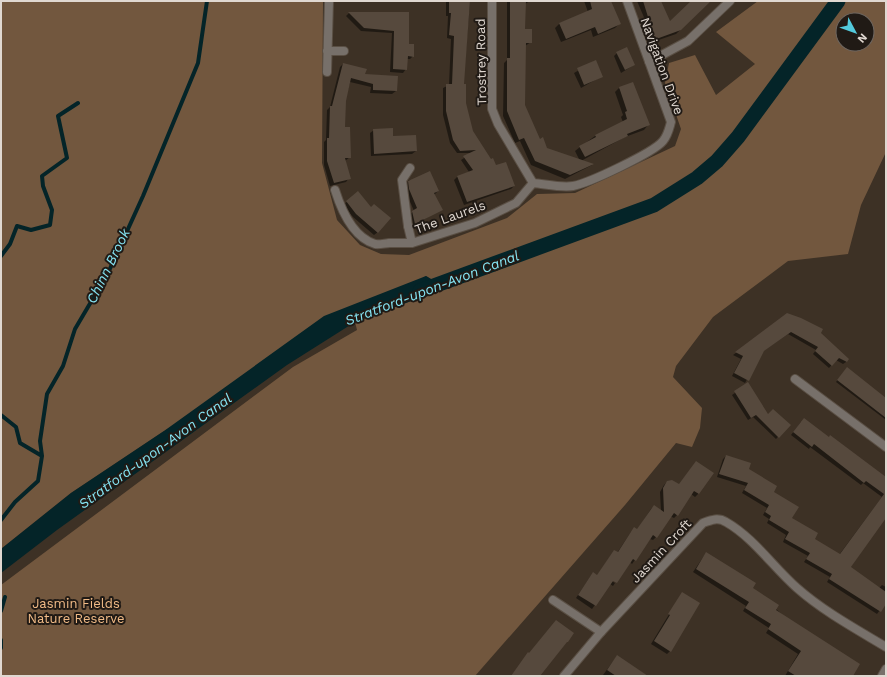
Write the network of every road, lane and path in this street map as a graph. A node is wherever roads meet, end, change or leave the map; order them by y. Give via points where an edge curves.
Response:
1 (329, 1) edge
2 (492, 1) edge
3 (627, 1) edge
4 (730, 1) edge
5 (327, 51) junction
6 (344, 51) dead end
7 (649, 62) junction
8 (327, 72) dead end
9 (410, 168) dead end
10 (533, 183) junction
11 (335, 190) dead end
12 (412, 243) junction
13 (795, 379) dead end
14 (886, 447) edge
15 (553, 600) dead end
16 (601, 632) junction
17 (886, 647) edge
18 (886, 669) edge
19 (567, 675) edge
20 (882, 676) edge

1 - 5 street
2 - 10 street, Trostrey Road via 492,109 498,124
3 - 7 street, Navigation Drive
4 - 7 street via 688,41
5 - 6 street
5 - 8 street
7 - 10 street, Navigation Drive via 671,122 669,132 663,141 636,159 582,184 572,186
9 - 12 street, The Laurels via 402,180
10 - 12 street, The Laurels via 516,203 475,223
11 - 12 street, The Laurels via 342,212 364,238 375,244
13 - 14 street
15 - 16 street
16 - 17 street, Jasmin Croft via 703,523 713,519 724,521 743,534 797,589
16 - 19 street, Jasmin Croft
18 - 20 street

